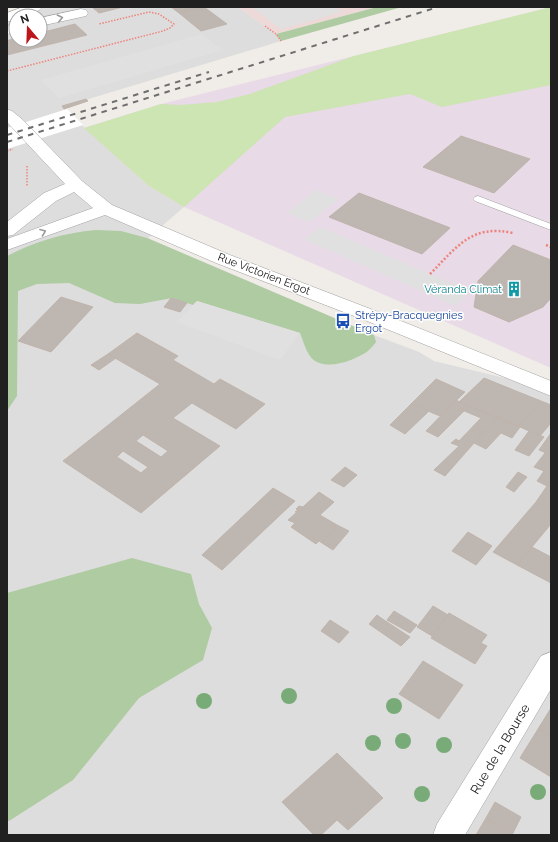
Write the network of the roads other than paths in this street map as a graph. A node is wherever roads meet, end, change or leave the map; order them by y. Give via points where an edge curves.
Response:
1 (35, 7) edge
2 (81, 13) dead end
3 (7, 18) edge
4 (48, 20) edge
5 (7, 114) edge
6 (76, 185) junction
7 (478, 200) dead end
8 (106, 209) junction
9 (551, 228) edge
10 (7, 232) edge
11 (7, 245) edge
12 (551, 389) edge
13 (551, 664) edge
14 (448, 835) edge

1 - 3 street
4 -> 2 street
5 - 6 street, Rue Victorien Ergot
6 - 8 street, Rue Victorien Ergot
6 - 10 street via 50,197
7 - 9 lane
11 -> 8 street
8 - 12 street, Rue Victorien Ergot via 223,259 374,316
13 - 14 street, Rue de la Bourse

